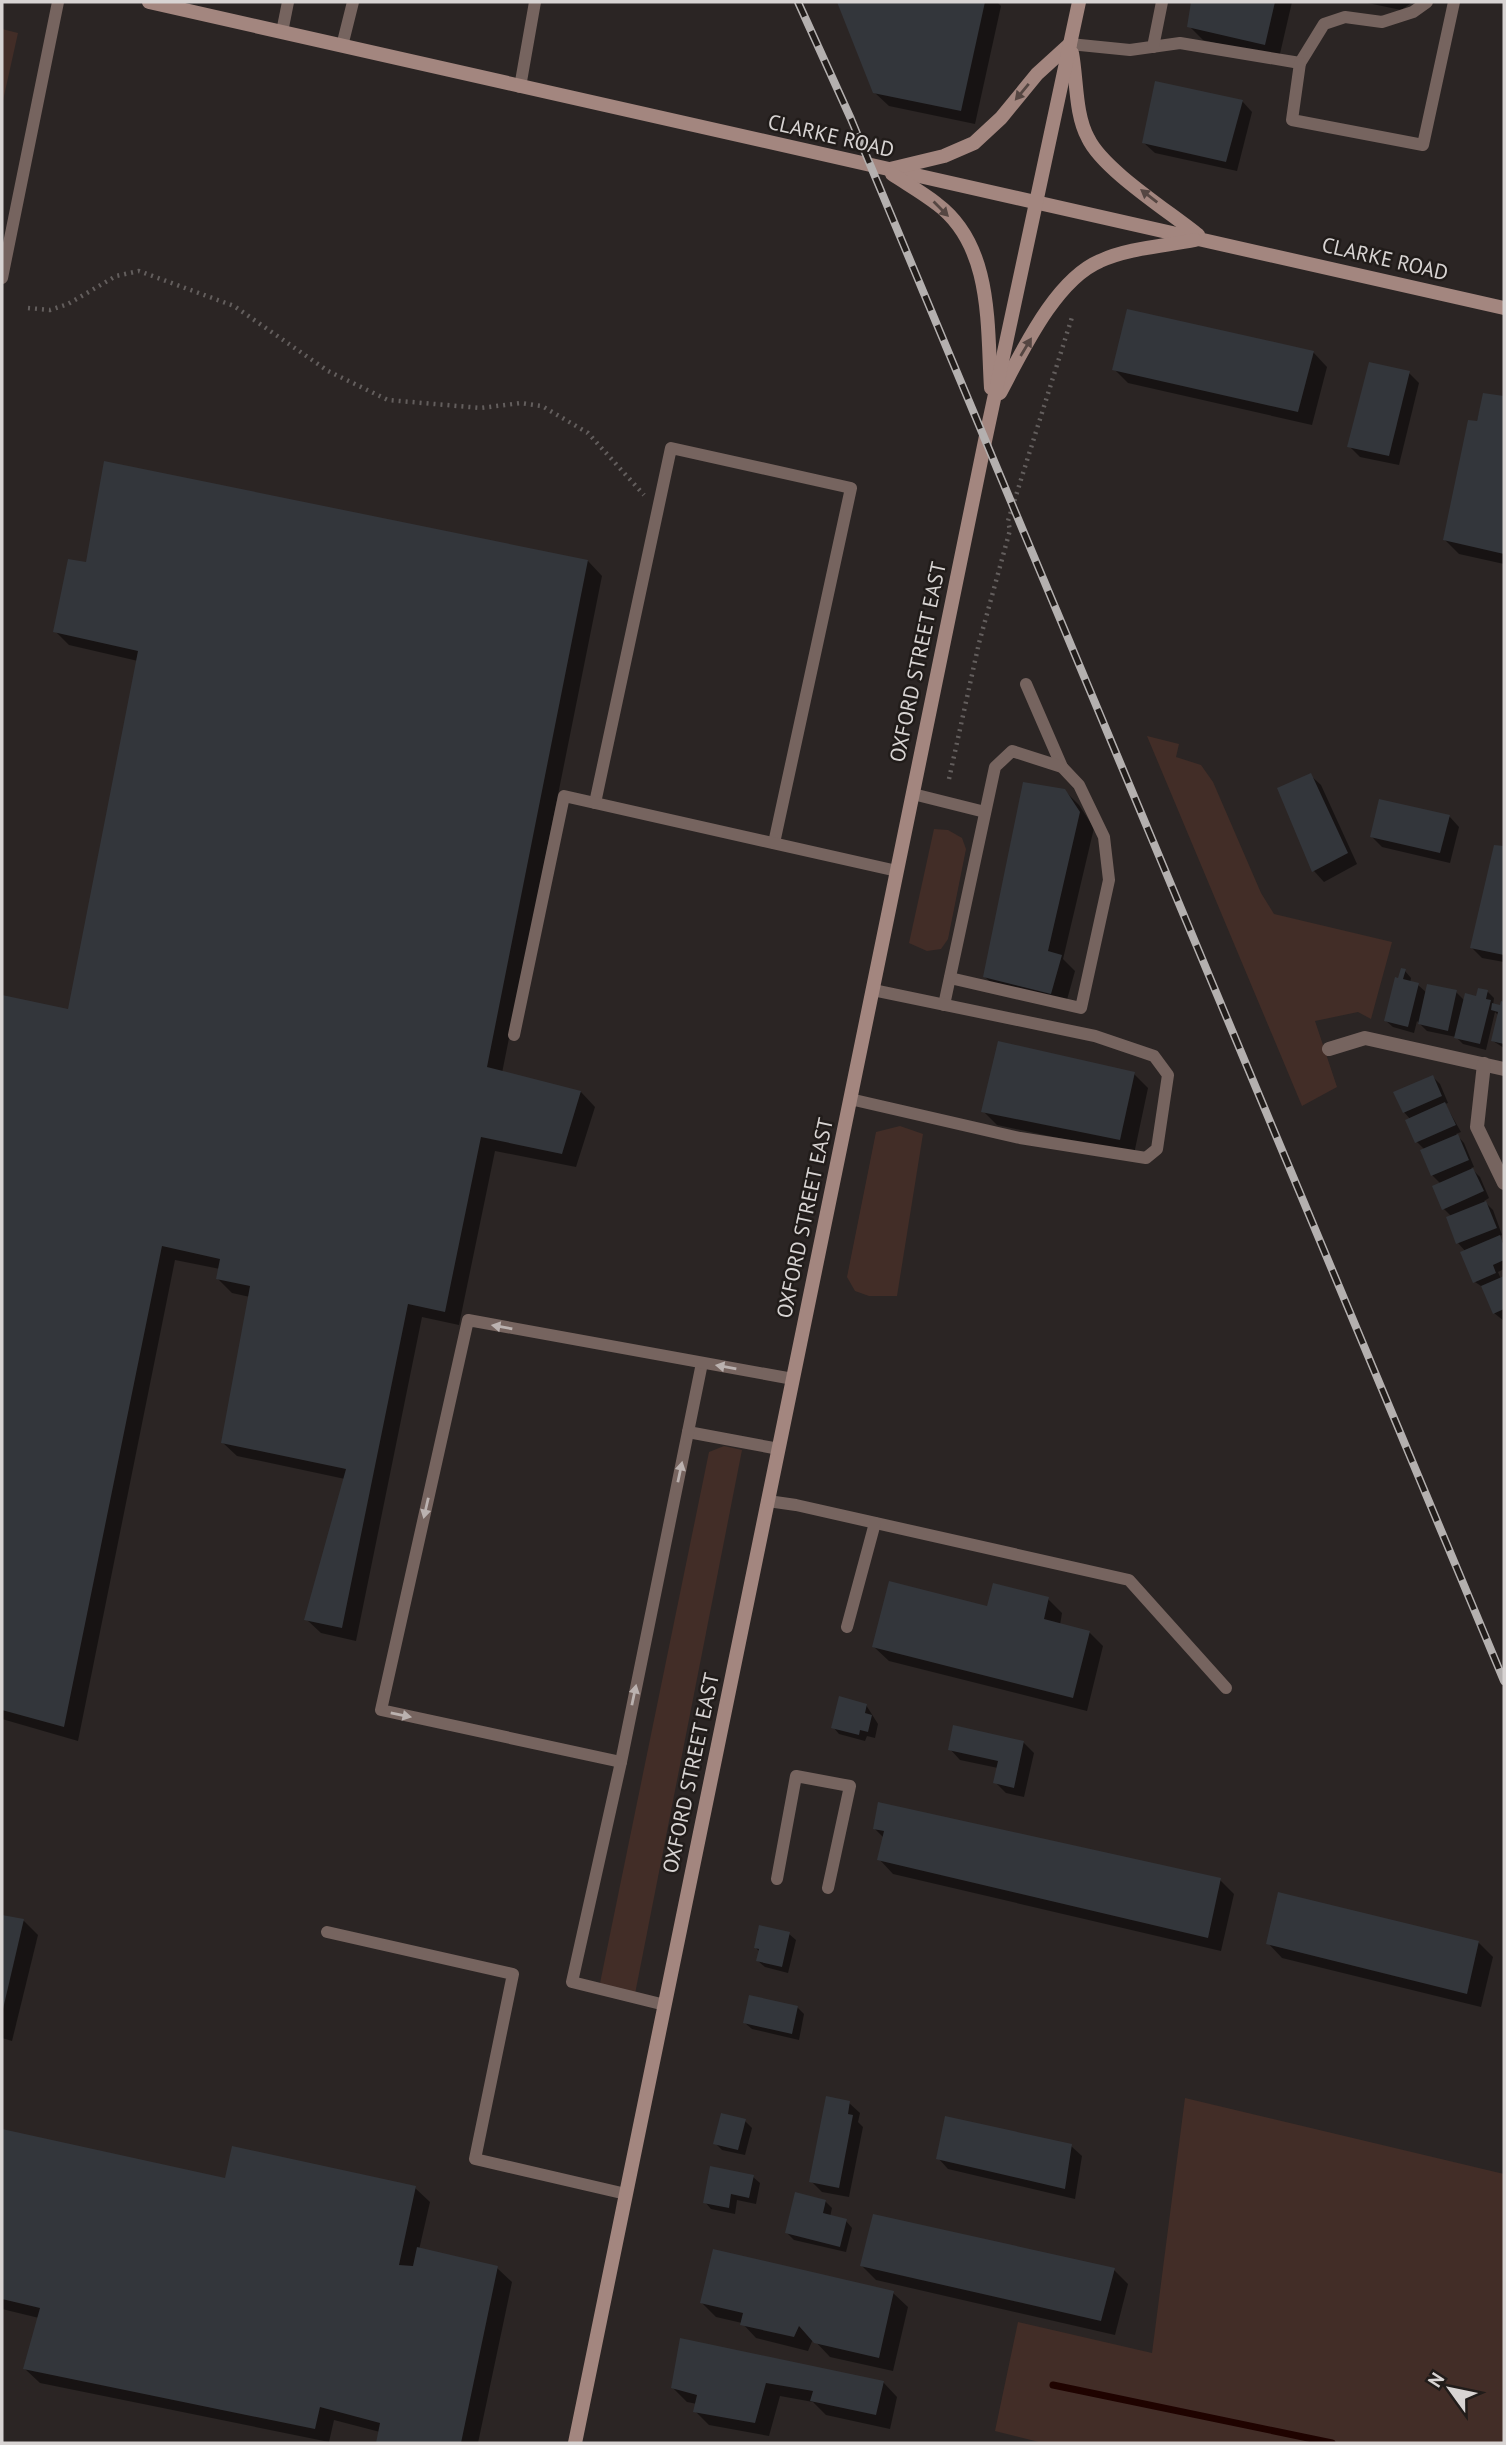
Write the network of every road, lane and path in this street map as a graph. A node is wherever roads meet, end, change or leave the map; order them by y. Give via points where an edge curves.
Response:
1 (58, 2) edge
2 (149, 2) edge
3 (288, 2) edge
4 (353, 2) edge
5 (535, 2) edge
6 (1079, 2) edge
7 (1162, 2) edge
8 (1427, 2) edge
9 (1454, 2) edge
10 (282, 32) junction
11 (1070, 44) junction
12 (342, 46) junction
13 (1153, 47) junction
14 (1300, 63) junction
15 (520, 87) junction
16 (886, 170) junction
17 (1037, 200) junction
18 (1202, 238) junction
19 (2, 278) edge
20 (28, 308) dead end
21 (1504, 308) edge
22 (1073, 314) dead end
23 (992, 407) junction
24 (658, 508) junction
25 (1026, 684) dead end
26 (1062, 767) junction
27 (949, 779) dead end
28 (913, 794) junction
29 (595, 803) junction
30 (985, 812) junction
31 (774, 843) junction
32 (897, 871) junction
33 (950, 978) junction
34 (873, 990) junction
35 (944, 1005) junction
36 (514, 1035) dead end
37 (1329, 1049) dead end
38 (1484, 1064) junction
39 (1504, 1069) edge
40 (850, 1099) junction
41 (1504, 1183) edge
42 (702, 1363) junction
43 (793, 1379) junction
44 (688, 1432) junction
45 (779, 1449) junction
46 (768, 1502) junction
47 (875, 1522) junction
48 (847, 1627) dead end
49 (1226, 1688) dead end
50 (621, 1762) junction
51 (777, 1879) dead end
52 (828, 1888) dead end
53 (327, 1932) dead end
54 (665, 2005) junction
55 (626, 2194) junction
56 (575, 2443) edge

1 - 19 lane
2 - 10 main road, CLARKE ROAD
3 - 10 lane
4 - 12 lane
5 - 15 lane
6 - 11 main road, OXFORD STREET EAST
7 - 13 lane
8 - 14 lane via 1382,22 1345,17 1324,24
9 - 14 lane via 1423,145 1292,120
10 - 12 main road, CLARKE ROAD
11 - 13 lane via 1130,50
11 -> 16 main road via 974,143 944,156
11 - 17 main road, OXFORD STREET EAST
18 -> 11 main road via 1113,168 1088,140
12 - 15 main road, CLARKE ROAD
13 - 14 lane via 1180,43
15 - 16 main road, CLARKE ROAD
16 - 17 main road, CLARKE ROAD
16 -> 23 main road via 939,205 973,248 983,289
17 - 18 main road, CLARKE ROAD
17 - 23 main road, OXFORD STREET EAST
18 - 21 main road, CLARKE ROAD
23 -> 18 main road via 1052,306 1082,271 1114,255
20 - 24 path via 50,310 116,276 139,271 234,306 328,371 388,400 481,408 521,403 542,406 588,433
22 - 27 path via 1008,521 1010,530
23 - 28 main road, OXFORD STREET EAST
24 - 29 lane
24 - 31 lane via 671,448 851,488
25 - 26 lane
26 - 30 lane via 1012,751 995,767
26 - 33 lane via 1079,785 1104,837 1109,880 1081,1008
28 - 30 lane
28 - 32 main road, OXFORD STREET EAST
29 - 31 lane
29 - 36 lane via 564,796
30 - 33 lane
31 - 32 lane
32 - 34 main road, OXFORD STREET EAST
33 - 35 lane
34 - 35 lane
34 - 40 main road, OXFORD STREET EAST
35 - 40 lane via 1095,1037 1154,1056 1168,1075 1157,1149 1146,1158 1020,1138
37 - 38 street via 1365,1038
38 - 39 street
38 - 41 street via 1477,1128
40 - 43 main road, OXFORD STREET EAST
43 -> 42 lane
42 - 44 lane
42 -> 50 lane via 468,1320 381,1710
43 - 45 main road, OXFORD STREET EAST
44 - 45 lane
50 -> 44 lane
45 - 46 main road, OXFORD STREET EAST
46 - 47 lane
46 - 54 main road, OXFORD STREET EAST
47 - 48 lane
47 - 49 lane via 1129,1580
50 - 54 lane via 572,1982
51 - 52 lane via 796,1776 849,1786
53 - 55 lane via 513,1974 475,2159
54 - 55 main road, OXFORD STREET EAST
55 - 56 main road, OXFORD STREET EAST

